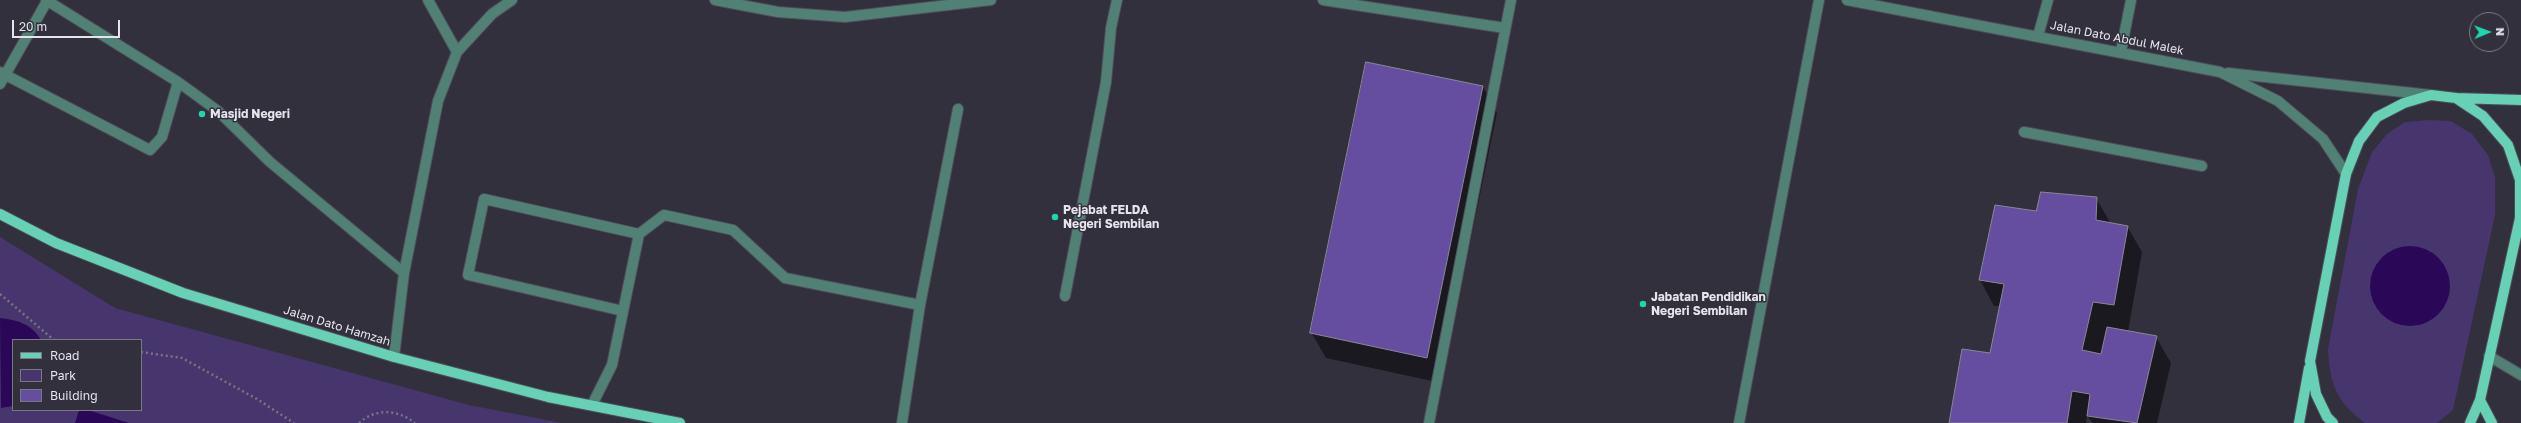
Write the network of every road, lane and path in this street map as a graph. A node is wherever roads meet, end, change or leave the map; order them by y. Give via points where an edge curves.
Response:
1 (47, 0) edge
2 (428, 0) edge
3 (512, 0) edge
4 (715, 0) edge
5 (991, 0) edge
6 (1116, 0) edge
7 (1323, 0) edge
8 (1511, 0) edge
9 (1819, 0) edge
10 (1847, 0) edge
11 (2048, 0) edge
12 (2131, 0) edge
13 (1506, 28) junction
14 (2038, 36) junction
15 (2121, 51) junction
16 (457, 52) junction
17 (2220, 72) junction
18 (2, 77) edge
19 (178, 82) junction
20 (2431, 95) junction
21 (2456, 98) junction
22 (2521, 100) edge
23 (958, 109) dead end
24 (2024, 132) dead end
25 (2202, 166) dead end
26 (2346, 174) junction
27 (0, 214) edge
28 (639, 234) junction
29 (2521, 246) edge
30 (404, 273) junction
31 (2508, 274) junction
32 (0, 294) edge
33 (1065, 296) dead end
34 (920, 305) junction
35 (623, 311) junction
36 (53, 339) edge
37 (142, 352) edge
38 (2489, 356) junction
39 (394, 357) junction
40 (2310, 361) junction
41 (2521, 375) edge
42 (2480, 400) junction
43 (592, 405) junction
44 (294, 423) edge
45 (359, 423) edge
46 (414, 423) edge
47 (680, 423) edge
48 (902, 423) edge
49 (1429, 423) edge
50 (1739, 423) edge
51 (2298, 423) edge
52 (2334, 423) edge
53 (2470, 423) edge
54 (2492, 423) edge

1 - 18 street
1 - 19 street
2 - 16 street
3 - 16 street via 492,14
4 - 5 street via 778,12 845,17
6 - 33 street via 1106,82
7 - 13 street
8 - 13 street
9 - 50 street
10 - 14 street, Jalan Dato Abdul Malek
11 - 14 street
12 - 15 street
13 - 49 street
14 - 15 street, Jalan Dato Abdul Malek
15 - 17 street, Jalan Dato Abdul Malek
16 - 30 street via 438,101
17 - 20 street
17 - 26 street, Jalan Dato Abdul Malek via 2278,101 2323,140
18 - 19 street via 150,150 162,137
19 - 30 street via 218,111 270,162
20 - 21 main road
20 - 26 main road via 2404,103 2377,117 2359,141
21 - 22 main road
21 - 31 main road via 2483,116 2508,145 2520,180 2520,218
23 - 34 street
24 - 25 street
26 - 40 main road
27 - 39 main road, Jalan Dato Hamzah via 56,243 183,293
28 - 34 street via 664,214 733,230 785,278
28 - 35 street
28 - 35 street via 484,199 468,276
29 - 31 main road
30 - 39 street
31 - 38 main road
32 - 36 path
34 - 48 street
35 - 43 street via 612,365
37 - 44 path via 182,358 257,399
38 - 41 street
38 - 42 main road
39 - 43 main road, Jalan Dato Hamzah via 548,398
40 - 51 main road
40 - 52 main road via 2316,394 2327,417
42 - 53 main road
42 - 54 main road
43 - 47 main road, Jalan Dato Hamzah
45 - 46 path via 379,412 393,412 406,416

